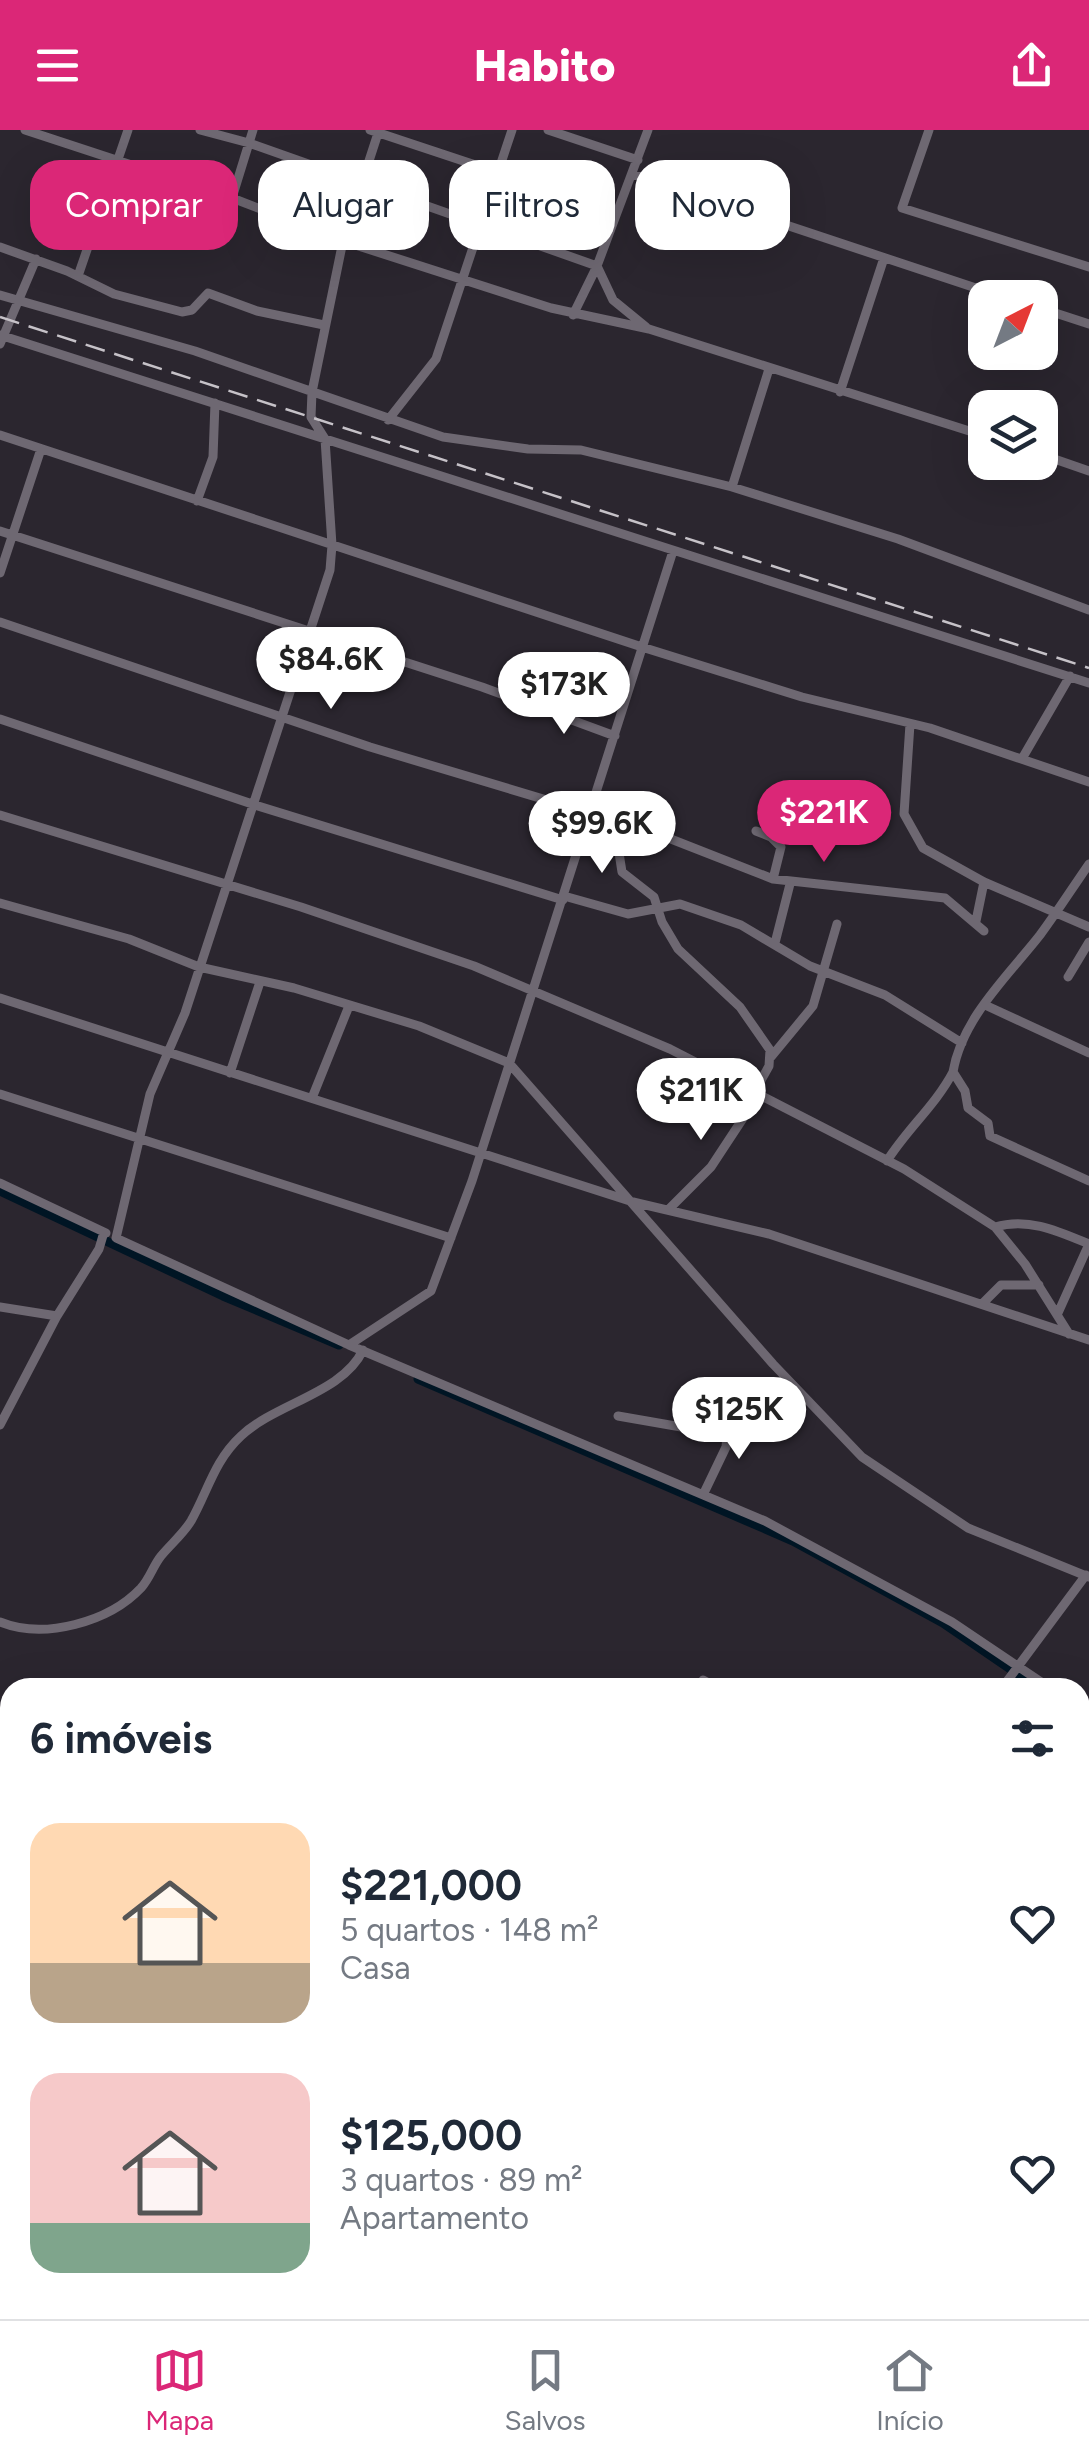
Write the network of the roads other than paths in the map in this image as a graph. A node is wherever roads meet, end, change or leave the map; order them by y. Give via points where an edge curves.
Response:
1 (25, 130) edge
2 (128, 130) edge
3 (200, 130) edge
4 (253, 130) edge
5 (512, 130) edge
6 (548, 130) edge
7 (648, 130) edge
8 (930, 130) edge
9 (376, 131) edge
10 (249, 143) junction
11 (118, 160) joint
12 (294, 160) edge
13 (367, 160) edge
14 (460, 160) edge
15 (502, 160) edge
16 (638, 160) joint
17 (635, 167) edge
18 (632, 174) junction
19 (238, 179) edge
20 (617, 212) joint
21 (0, 247) edge
22 (87, 250) edge
23 (341, 250) edge
24 (373, 250) edge
25 (469, 250) edge
26 (551, 250) edge
27 (884, 258) junction
28 (36, 259) junction
29 (597, 266) junction
30 (1089, 266) edge
31 (78, 276) junction
32 (460, 276) junction
33 (968, 286) edge
34 (0, 295) edge
35 (20, 302) junction
36 (1058, 314) edge
37 (574, 315) junction
38 (1089, 324) edge
39 (324, 326) junction
40 (648, 328) junction
41 (1, 339) edge
42 (769, 369) junction
43 (312, 392) junction
44 (840, 392) junction
45 (216, 403) junction
46 (388, 420) junction
47 (968, 431) edge
48 (0, 436) edge
49 (325, 439) junction
50 (41, 449) junction
51 (1058, 460) edge
52 (1089, 471) edge
53 (732, 488) junction
54 (197, 501) junction
55 (0, 531) edge
56 (13, 535) junction
57 (332, 546) junction
58 (673, 551) junction
59 (0, 573) edge
60 (1089, 610) edge
61 (0, 622) edge
62 (310, 631) junction
63 (645, 648) junction
64 (1070, 676) junction
65 (1089, 683) edge
66 (284, 715) junction
67 (0, 720) edge
68 (910, 724) junction
69 (615, 736) junction
70 (1023, 758) junction
71 (1089, 782) edge
72 (255, 805) junction
73 (592, 813) junction
74 (0, 814) edge
75 (614, 821) junction
76 (756, 831) dead end
77 (1089, 864) edge
78 (773, 879) junction
79 (984, 882) junction
80 (226, 883) junction
81 (790, 884) junction
82 (564, 898) junction
83 (0, 903) edge
84 (658, 908) junction
85 (1055, 913) junction
86 (976, 921) junction
87 (837, 924) dead end
88 (1089, 927) edge
89 (984, 930) dead end
90 (1089, 942) edge
91 (775, 944) junction
92 (199, 967) junction
93 (1076, 967) junction
94 (824, 970) junction
95 (1089, 972) edge
96 (1068, 978) dead end
97 (260, 982) junction
98 (532, 988) junction
99 (0, 998) edge
100 (985, 1005) junction
101 (349, 1006) junction
102 (962, 1043) junction
103 (1088, 1050) edge
104 (165, 1053) junction
105 (772, 1056) junction
106 (509, 1063) junction
107 (953, 1072) junction
108 (230, 1073) junction
109 (757, 1092) junction
110 (0, 1094) edge
111 (312, 1098) junction
112 (137, 1136) junction
113 (481, 1153) junction
114 (887, 1161) junction
115 (1089, 1181) edge
116 (0, 1183) edge
117 (633, 1202) junction
118 (668, 1210) junction
119 (995, 1227) junction
120 (104, 1232) junction
121 (116, 1238) junction
122 (451, 1238) junction
123 (1039, 1285) junction
124 (982, 1304) junction
125 (0, 1307) edge
126 (1058, 1313) junction
127 (58, 1316) junction
128 (1068, 1334) junction
129 (1089, 1340) edge
130 (349, 1344) junction
131 (363, 1350) junction
132 (741, 1415) dead end
133 (618, 1416) dead end
134 (0, 1425) edge
135 (726, 1435) junction
136 (704, 1495) junction
137 (1085, 1573) edge
138 (0, 1622) edge
139 (1017, 1664) junction
140 (1008, 1678) edge
141 (1036, 1678) edge

1 - 11 street
2 - 11 street
3 - 10 street
4 - 10 street
5 - 15 street
6 - 16 street
7 - 16 street
8 - 30 street via 902,208
9 - 13 street
9 - 14 street
10 - 12 street
10 - 19 street
17 - 18 street
18 - 20 street
18 - 27 street
20 - 29 street
21 - 28 street
22 - 31 street
23 - 39 street
24 - 32 street
25 - 32 street
26 - 29 street
27 - 33 street
27 - 44 street
28 - 31 street
28 - 35 street
29 - 37 street
29 - 40 street via 613,300
31 - 39 street via 114,294 182,312 208,294
32 - 37 street
32 - 46 street via 436,359
34 - 35 street
35 - 41 street
35 - 43 street
36 - 38 street
37 - 40 street
39 - 43 street
40 - 42 street
41 - 45 street
42 - 44 street
42 - 53 street
43 - 46 street
43 - 49 street via 311,418
44 - 47 street
45 - 49 street
45 - 54 street via 212,457
46 - 53 street via 442,437 618,458
48 - 50 street
49 - 57 street
49 - 58 street
50 - 54 street
50 - 56 street
51 - 52 street
53 - 60 street
54 - 57 street
55 - 56 street
56 - 59 street
56 - 62 street
57 - 62 street
57 - 63 street
58 - 63 street
58 - 64 street
61 - 66 street
62 - 66 street
62 - 69 street
63 - 68 street
63 - 69 street
64 - 65 street
64 - 70 street
66 - 72 street
66 - 73 street
67 - 72 street
68 - 70 street
68 - 79 street via 906,821 929,855
69 - 73 street
70 - 71 street
72 - 80 street
72 - 82 street
73 - 75 street
73 - 82 street
74 - 80 street
75 - 78 street
75 - 84 street via 622,872
76 - 78 street via 781,847
77 - 85 street
78 - 81 street
79 - 85 street
79 - 86 street
80 - 92 street
80 - 98 street
81 - 86 street via 945,898
81 - 91 street
82 - 84 street via 628,914
82 - 98 street
83 - 92 street via 129,939
84 - 91 street via 689,906
84 - 105 street via 678,948 740,1007
85 - 88 street
85 - 100 street
86 - 89 street
87 - 94 street
90 - 93 street
91 - 94 street
92 - 97 street
92 - 104 street
93 - 95 street
93 - 96 street
94 - 102 street via 885,995
94 - 105 street via 813,1006
97 - 101 street
97 - 108 street
98 - 106 street
98 - 109 street
99 - 104 street
100 - 102 street
100 - 103 street
101 - 106 street via 457,1039
101 - 111 street
102 - 107 street
104 - 108 street
104 - 112 street
105 - 109 street
106 - 113 street
106 - 117 street
107 - 114 street
107 - 115 street via 968,1108 988,1123 990,1136
108 - 111 street
109 - 114 street
109 - 118 street via 711,1167
110 - 112 street
111 - 113 street
112 - 121 street
112 - 122 street
113 - 117 street
113 - 122 street
114 - 119 street
116 - 120 street
117 - 118 street
117 - 137 street via 862,1456 968,1528
118 - 124 street via 769,1234
119 - 123 street
119 - 126 street via 1032,1223 1089,1244
120 - 121 street
120 - 127 street
121 - 130 street
122 - 130 street via 431,1291
123 - 124 street via 1000,1285
123 - 126 street
124 - 128 street
125 - 127 street
126 - 128 street
127 - 134 street
128 - 129 street
130 - 131 street
131 - 136 street
131 - 138 street via 347,1374 271,1412 219,1459 191,1520 124,1602 61,1627
132 - 135 street
133 - 135 street
135 - 136 street
136 - 139 street via 822,1551
137 - 139 street
139 - 140 street
139 - 141 street

